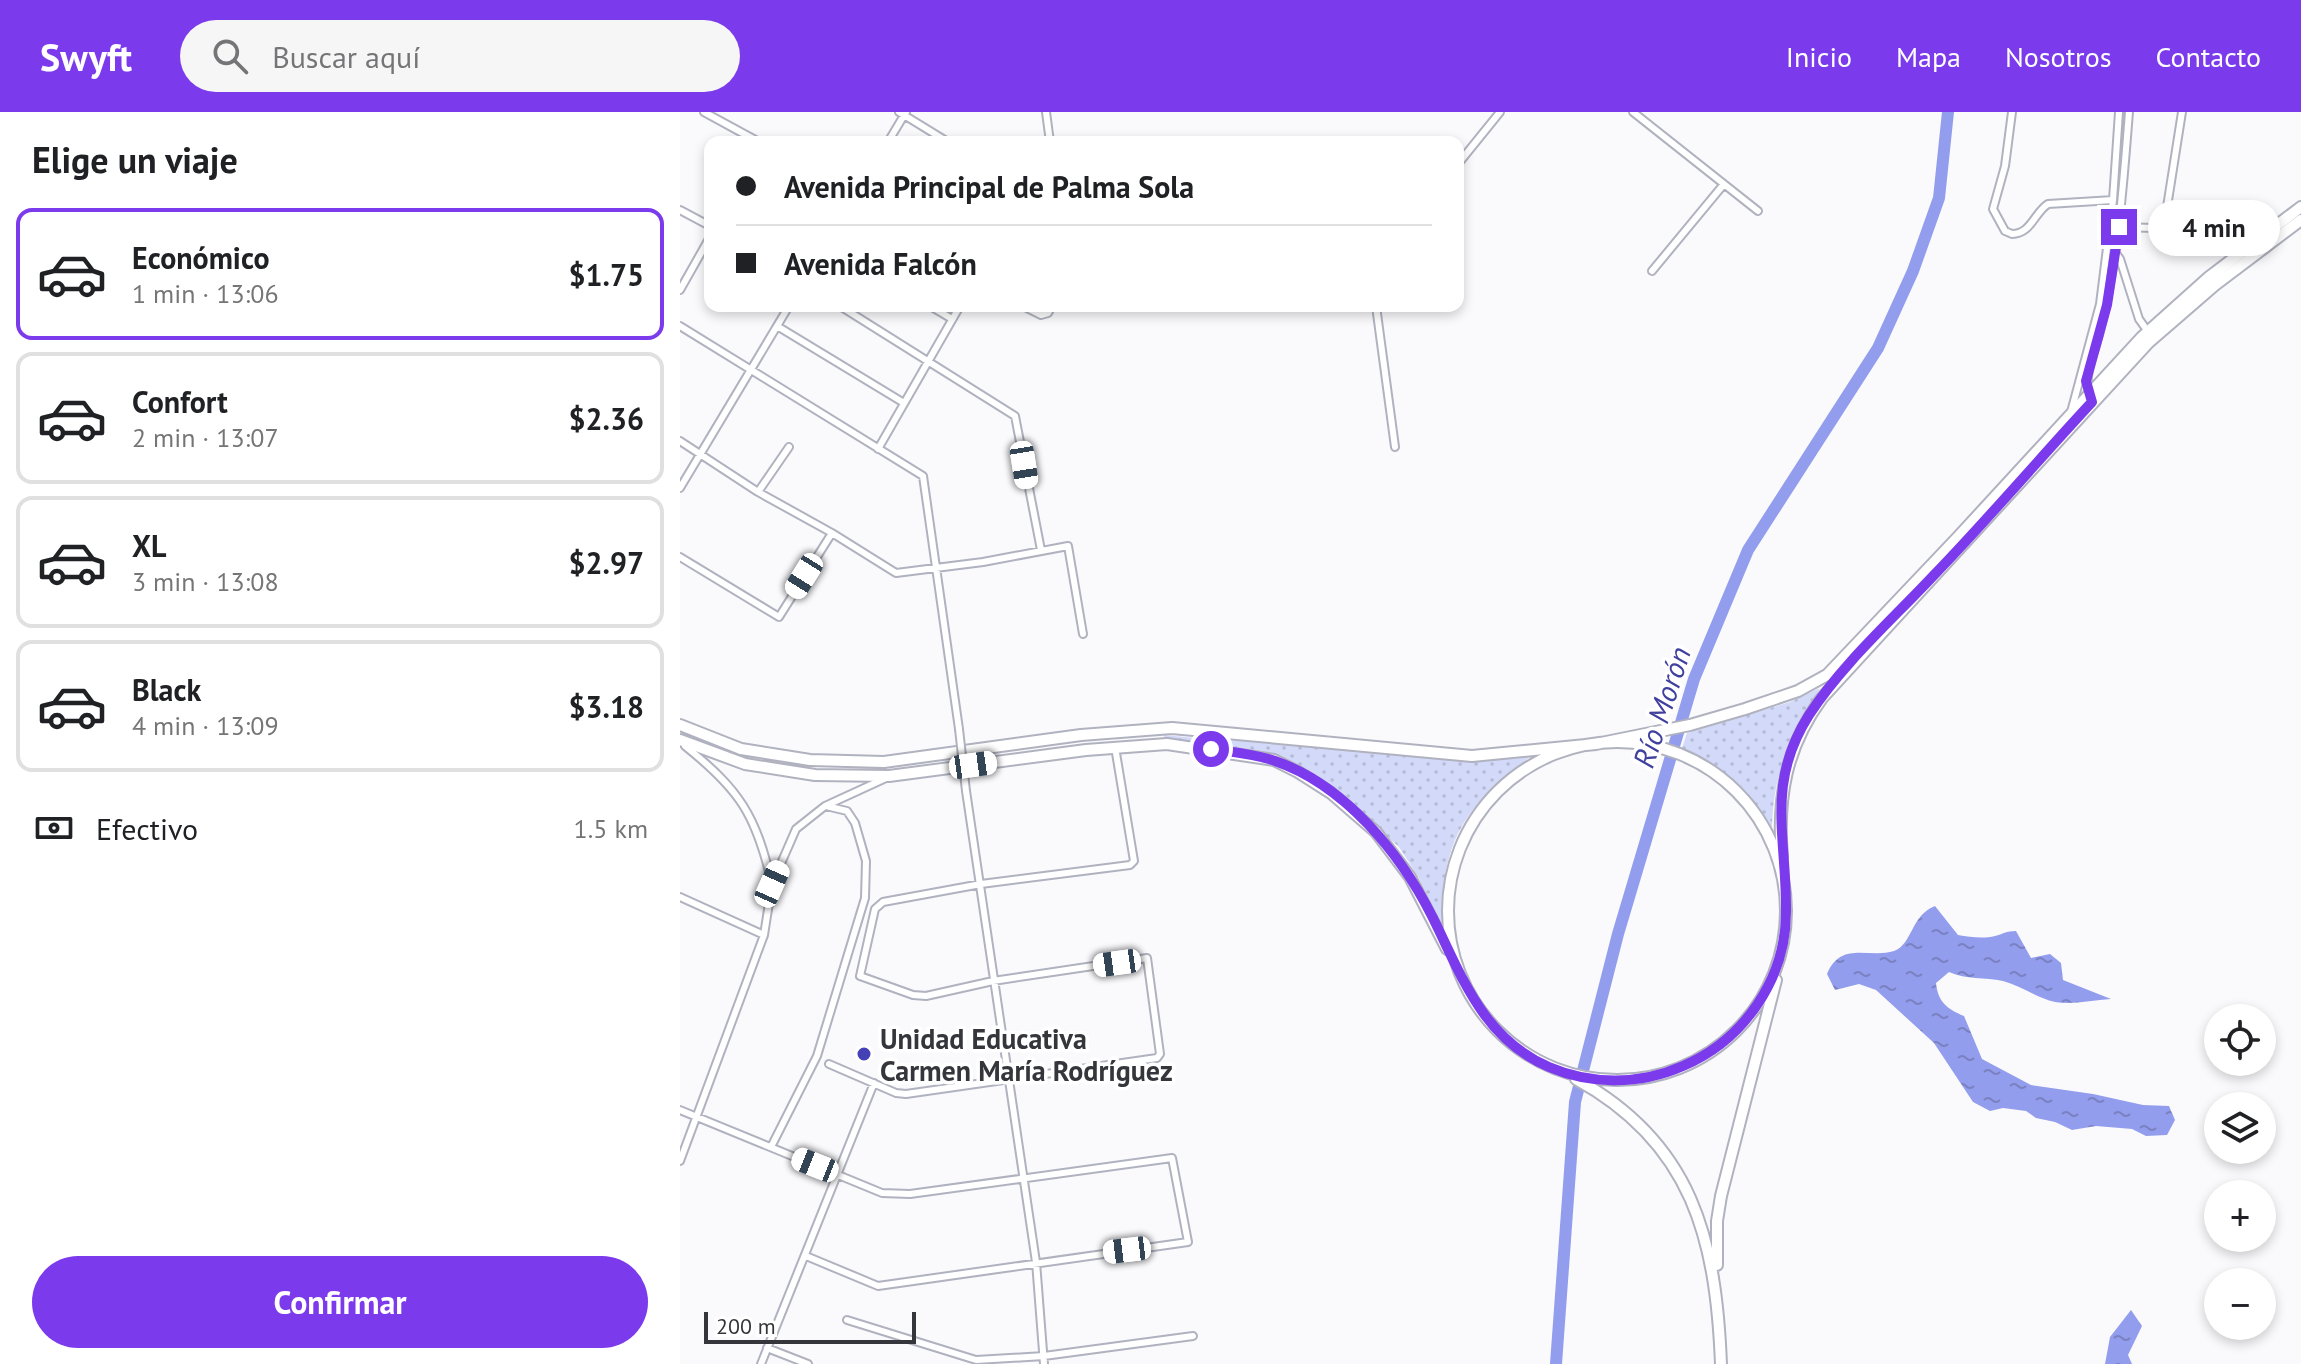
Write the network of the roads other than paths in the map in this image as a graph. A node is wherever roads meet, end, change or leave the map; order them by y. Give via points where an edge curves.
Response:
1 (704, 112) edge
2 (1046, 112) edge
3 (1500, 112) edge
4 (1633, 112) edge
5 (2012, 112) edge
6 (2119, 112) edge
7 (2129, 112) edge
8 (2182, 112) edge
9 (903, 113) edge
10 (748, 136) edge
11 (891, 136) edge
12 (939, 136) edge
13 (1049, 136) edge
14 (1464, 157) edge
15 (1724, 184) junction
16 (2113, 200) junction
17 (2301, 207) edge
18 (2166, 209) junction
19 (680, 210) edge
20 (1758, 211) dead end
21 (2301, 220) edge
22 (704, 223) edge
23 (2119, 227) junction
24 (704, 248) edge
25 (2114, 252) junction
26 (2235, 256) junction
27 (1652, 271) dead end
28 (680, 290) edge
29 (785, 312) edge
30 (850, 312) edge
31 (940, 312) edge
32 (956, 312) edge
33 (1377, 312) edge
34 (952, 319) junction
35 (680, 326) edge
36 (777, 326) junction
37 (2150, 336) junction
38 (930, 362) junction
39 (751, 368) junction
40 (2090, 397) junction
41 (904, 403) junction
42 (2071, 412) junction
43 (680, 441) edge
44 (789, 447) dead end
45 (1395, 447) dead end
46 (878, 449) junction
47 (702, 454) junction
48 (680, 488) edge
49 (758, 492) junction
50 (832, 533) junction
51 (1041, 550) junction
52 (680, 557) edge
53 (936, 568) junction
54 (1083, 634) dead end
55 (680, 725) edge
56 (680, 741) edge
57 (1596, 744) junction
58 (1115, 747) junction
59 (889, 776) junction
60 (825, 806) junction
61 (1784, 883) junction
62 (772, 884) junction
63 (981, 884) junction
64 (680, 897) edge
65 (764, 935) junction
66 (1782, 950) junction
67 (1461, 979) junction
68 (993, 981) junction
69 (829, 1064) dead end
70 (1009, 1079) junction
71 (1589, 1082) junction
72 (874, 1083) junction
73 (680, 1110) edge
74 (697, 1116) junction
75 (771, 1147) junction
76 (680, 1161) edge
77 (837, 1173) junction
78 (1023, 1178) junction
79 (806, 1256) junction
80 (1036, 1262) junction
81 (1717, 1300) junction
82 (847, 1320) dead end
83 (1193, 1336) dead end
84 (767, 1348) junction
85 (1044, 1360) edge
86 (761, 1364) edge
87 (808, 1364) edge
88 (1721, 1364) edge

1 - 10 street
2 - 13 street
3 - 14 street
4 - 15 street
5 - 16 street via 1993,209 2005,231 2025,231 2048,204
6 - 16 street
7 - 23 street
8 - 18 street
9 - 11 street
9 - 12 street
15 - 20 street
15 - 27 street
16 - 42 street via 2100,304
17 - 26 highway
18 - 23 street via 2155,228
18 - 26 street via 2229,215
19 - 22 street
21 - 37 highway
23 - 25 street
24 - 28 street
25 - 37 street
25 - 40 street via 2107,305 2086,381
26 - 37 highway
29 - 36 street
30 - 38 street
31 - 34 street
32 - 34 street
33 - 45 street
34 - 38 street
35 - 39 street
36 - 39 street
36 - 41 street
37 - 40 highway
38 - 41 street
38 - 51 street via 1015,416
39 - 46 street
39 - 47 street
40 - 42 highway
40 - 61 highway via 1809,715 1782,784
41 - 46 street
42 - 57 highway via 1827,675 1798,691 1717,717
43 - 47 street
44 - 49 street
46 - 53 street via 923,476
47 - 48 street
47 - 49 street
49 - 50 street
50 - 52 street via 779,617
50 - 53 street via 896,573
51 - 53 street
51 - 54 street via 1068,546
53 - 63 street, bridge
55 - 57 highway via 741,749 869,762 1172,728 1461,756
56 - 59 highway via 745,764 815,775
56 - 62 street via 741,800 763,846
57 - 61 highway via 1655,747 1713,771 1752,809 1773,844
57 - 67 highway via 1556,754 1520,773 1490,800 1467,834 1452,872 1447,913
58 - 59 highway
58 - 63 street via 1134,861
58 - 67 highway via 1167,744 1237,753 1274,760 1319,785 1363,819 1396,856
59 - 60 street
60 - 62 street via 796,829
60 - 75 street via 847,811 855,823 866,861 865,898 817,1056
61 - 66 highway
62 - 65 street
63 - 68 street
63 - 68 street via 883,902 875,909 860,976 926,996
64 - 65 street
65 - 74 street
66 - 71 highway via 1753,1012 1714,1050 1651,1077
66 - 81 highway via 1721,1196
67 - 71 highway via 1500,1034 1533,1059
68 - 70 street
68 - 70 street via 1147,958 1157,1058
69 - 72 street
70 - 72 street via 906,1094
70 - 78 street
71 - 81 highway via 1634,1119 1676,1172 1707,1241
72 - 77 street
73 - 74 street
74 - 75 street
74 - 76 street
75 - 77 street
77 - 78 street via 882,1193 910,1194
77 - 79 street
78 - 80 street
78 - 80 street via 1172,1158 1188,1242
79 - 80 street via 878,1286
79 - 84 street
80 - 85 street
81 - 88 highway
82 - 85 street via 976,1360
83 - 85 street
84 - 86 street
84 - 87 street

